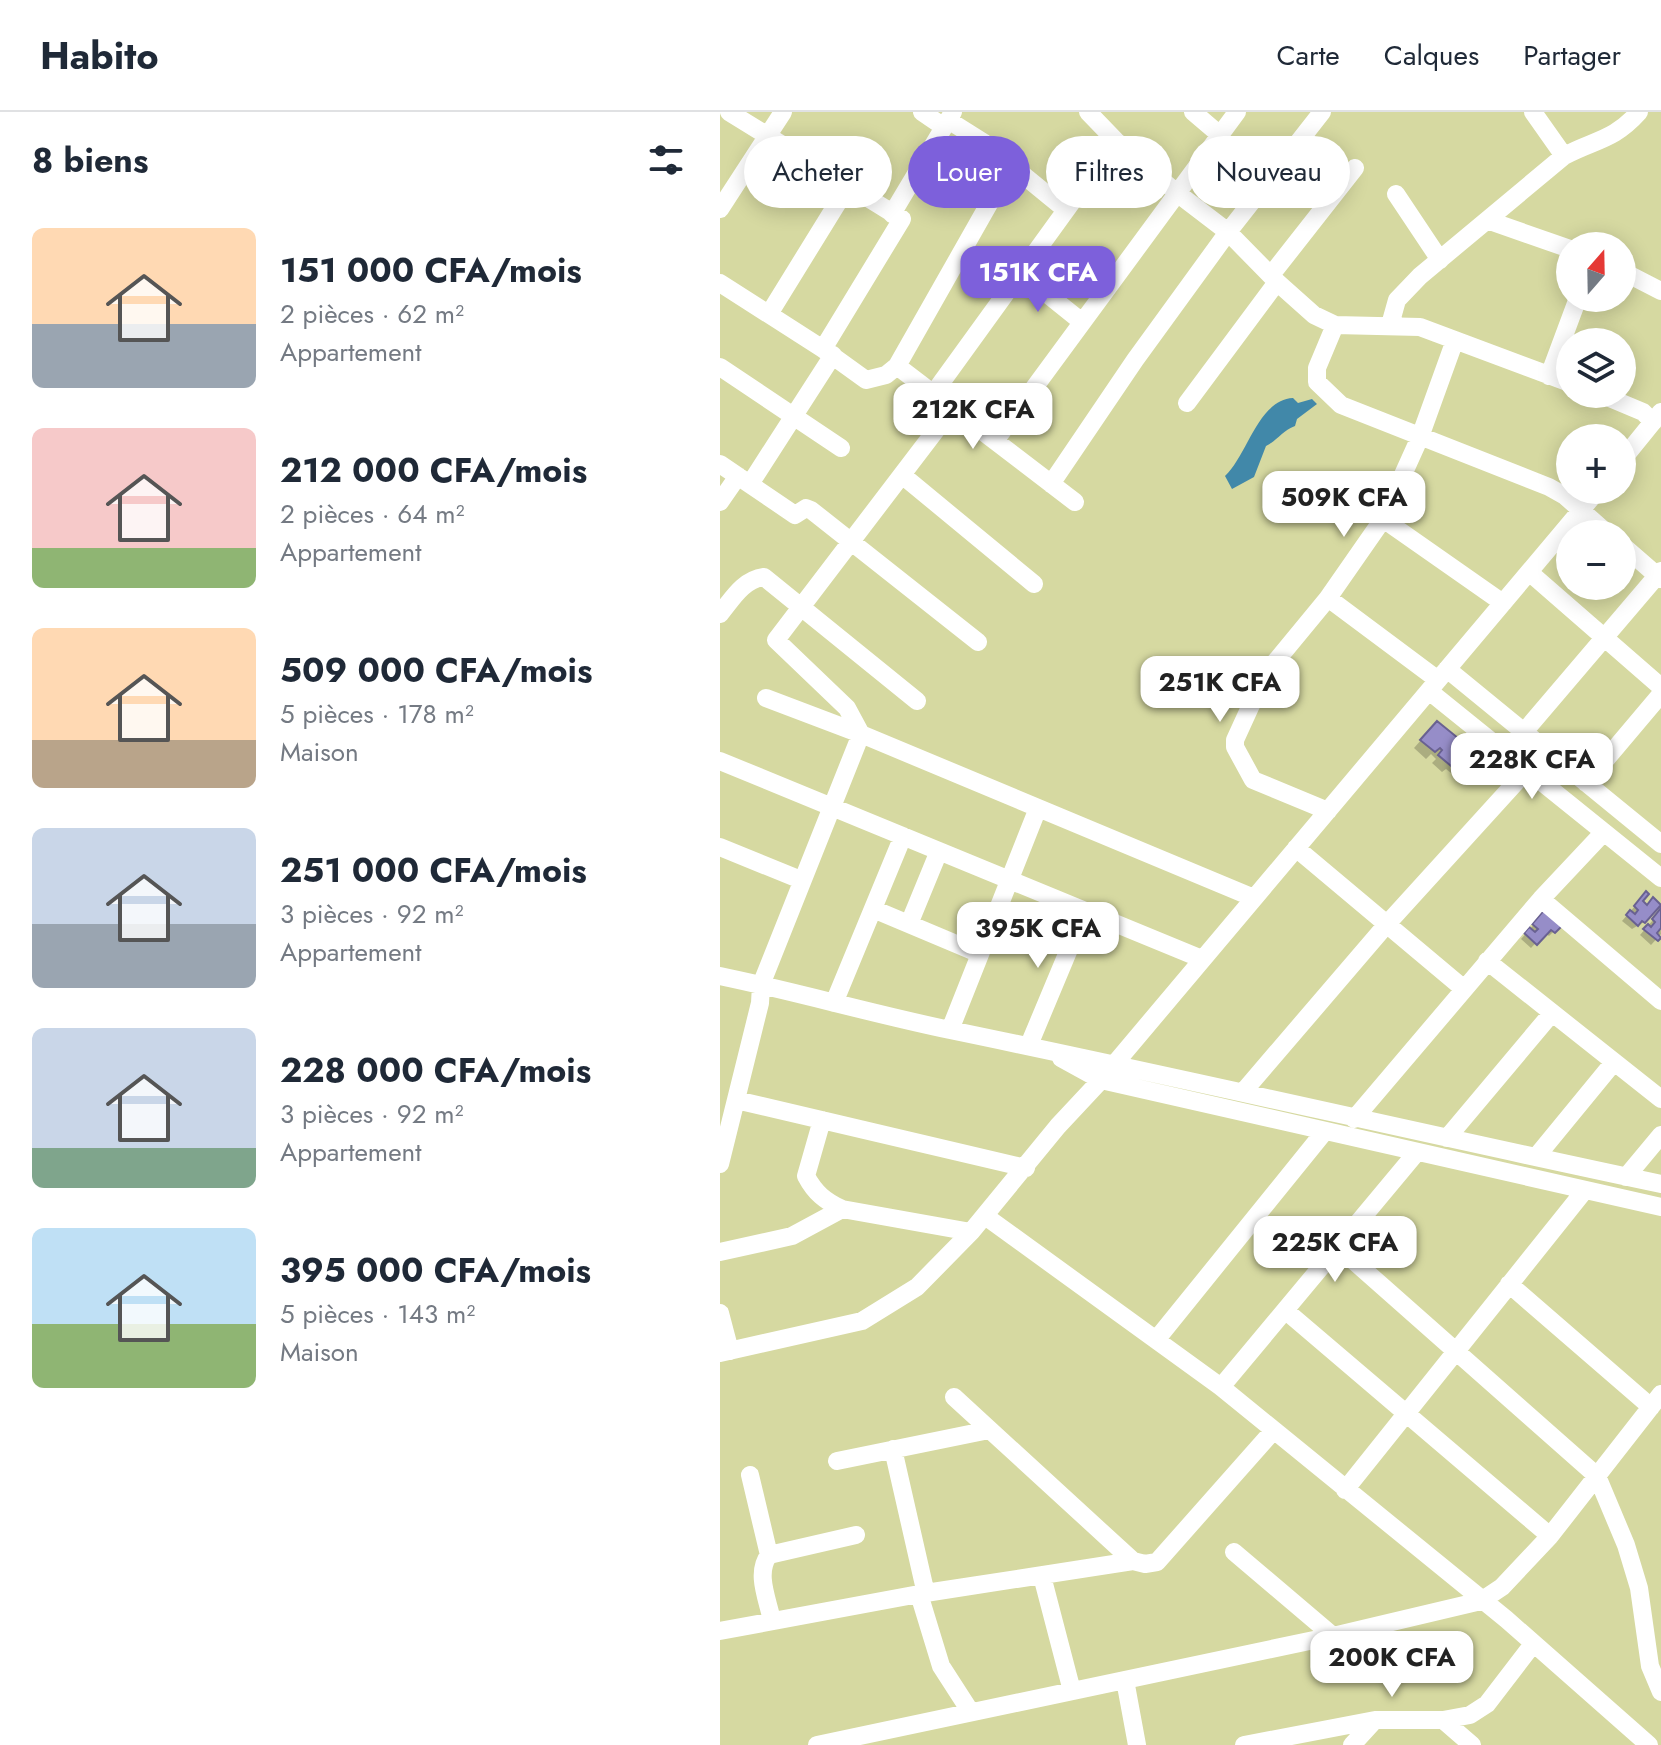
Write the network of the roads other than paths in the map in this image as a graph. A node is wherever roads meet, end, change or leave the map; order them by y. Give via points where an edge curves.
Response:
1 (729, 112) edge
2 (783, 112) edge
3 (922, 112) edge
4 (1088, 112) edge
5 (1193, 112) edge
6 (1237, 112) edge
7 (1322, 112) edge
8 (1533, 112) edge
9 (1639, 112) edge
10 (949, 120) edge
11 (767, 135) junction
12 (1220, 135) junction
13 (974, 136) edge
14 (1111, 136) edge
15 (1564, 156) junction
16 (1355, 168) dead end
17 (1030, 180) edge
18 (1172, 189) edge
19 (1177, 193) junction
20 (1396, 194) dead end
21 (834, 208) edge
22 (883, 208) edge
23 (987, 208) edge
24 (720, 209) edge
25 (1066, 210) joint
26 (892, 214) junction
27 (1487, 220) junction
28 (1228, 232) junction
29 (1556, 244) edge
30 (1440, 260) junction
31 (1021, 273) junction
32 (1636, 278) edge
33 (1274, 279) junction
34 (720, 283) edge
35 (1661, 291) edge
36 (1573, 312) edge
37 (769, 314) junction
38 (1082, 322) junction
39 (1335, 325) junction
40 (1390, 325) junction
41 (1455, 340) junction
42 (828, 352) junction
43 (897, 366) junction
44 (720, 367) edge
45 (1549, 376) junction
46 (1556, 378) edge
47 (933, 394) junction
48 (1187, 403) dead end
49 (1633, 408) edge
50 (952, 409) junction
51 (793, 416) junction
52 (1657, 417) edge
53 (1420, 437) junction
54 (995, 441) junction
55 (1636, 443) edge
56 (841, 448) dead end
57 (720, 464) edge
58 (902, 475) junction
59 (744, 480) junction
60 (1051, 484) junction
61 (720, 502) edge
62 (1075, 502) dead end
63 (1587, 504) edge
64 (1581, 511) junction
65 (1383, 519) junction
66 (1592, 520) edge
67 (853, 540) junction
68 (1636, 556) edge
69 (1529, 572) junction
70 (1660, 575) edge
71 (1034, 584) dead end
72 (1328, 598) junction
73 (1503, 603) junction
74 (802, 606) junction
75 (720, 614) edge
76 (1605, 637) junction
77 (978, 642) dead end
78 (1438, 680) junction
79 (1661, 687) edge
80 (1661, 694) edge
81 (766, 698) dead end
82 (917, 701) dead end
83 (1524, 732) junction
84 (861, 734) junction
85 (720, 761) edge
86 (1566, 766) junction
87 (1527, 770) junction
88 (1586, 783) junction
89 (1547, 786) junction
90 (1613, 805) junction
91 (832, 807) junction
92 (1038, 808) junction
93 (1328, 811) junction
94 (1600, 829) junction
95 (903, 836) junction
96 (1661, 844) edge
97 (720, 847) edge
98 (1296, 848) junction
99 (939, 851) junction
100 (1661, 878) edge
101 (801, 880) junction
102 (1010, 880) junction
103 (1254, 898) junction
104 (1541, 899) junction
105 (873, 909) junction
106 (1085, 911) junction
107 (909, 924) junction
108 (1387, 924) junction
109 (980, 954) junction
110 (1202, 959) junction
111 (1487, 961) junction
112 (720, 976) edge
113 (761, 985) junction
114 (1464, 989) junction
115 (1661, 1001) edge
116 (834, 1003) junction
117 (1552, 1013) junction
118 (950, 1030) junction
119 (1035, 1046) junction
120 (1614, 1062) junction
121 (1114, 1064) junction
122 (1101, 1080) junction
123 (1243, 1092) junction
124 (1661, 1099) edge
125 (736, 1100) junction
126 (1354, 1119) junction
127 (822, 1120) junction
128 (1325, 1131) junction
129 (1661, 1135) edge
130 (1447, 1138) junction
131 (1417, 1152) junction
132 (1536, 1157) junction
133 (720, 1164) edge
134 (1026, 1168) junction
135 (1626, 1177) junction
136 (1661, 1184) edge
137 (1585, 1190) junction
138 (1661, 1207) edge
139 (842, 1209) junction
140 (985, 1216) junction
141 (971, 1232) junction
142 (1338, 1247) junction
143 (720, 1252) edge
144 (1509, 1284) junction
145 (1286, 1311) junction
146 (720, 1313) edge
147 (1156, 1340) junction
148 (1455, 1349) junction
149 (725, 1352) edge
150 (1221, 1387) junction
151 (954, 1397) dead end
152 (1656, 1401) edge
153 (1404, 1413) junction
154 (989, 1430) junction
155 (1273, 1431) junction
156 (893, 1449) junction
157 (837, 1461) dead end
158 (750, 1475) dead end
159 (1597, 1476) junction
160 (1345, 1490) junction
161 (856, 1535) dead end
162 (1550, 1536) junction
163 (1234, 1552) dead end
164 (769, 1555) junction
165 (1133, 1561) junction
166 (1042, 1576) junction
167 (923, 1594) junction
168 (1481, 1601) junction
169 (772, 1621) junction
170 (720, 1631) edge
171 (1333, 1636) junction
172 (1533, 1644) junction
173 (1125, 1680) junction
174 (1072, 1691) junction
175 (1661, 1692) edge
176 (970, 1711) junction
177 (1375, 1720) junction
178 (1443, 1720) junction
179 (817, 1745) edge
180 (1137, 1745) edge
181 (1244, 1745) edge
182 (1352, 1745) edge
183 (1472, 1745) edge
184 (1649, 1745) edge

1 - 11 street
2 - 11 street
3 - 10 street
4 - 14 street
5 - 12 street
6 - 12 street
7 - 28 street
8 - 15 street
9 - 15 street via 1605,141
10 - 13 street
10 - 26 street
11 - 24 street
12 - 19 street
15 - 27 street
16 - 33 street
17 - 25 street
18 - 19 street
19 - 28 street
19 - 38 street
20 - 30 street
21 - 37 street
22 - 26 street
23 - 43 street
25 - 31 street
26 - 42 street via 902,219
27 - 29 street
27 - 30 street
28 - 33 street
28 - 60 street
30 - 40 street via 1397,300
31 - 38 street
31 - 47 street
32 - 35 street
33 - 39 street via 1314,315
33 - 48 street
34 - 37 street
36 - 45 street
37 - 42 street
38 - 54 street
39 - 40 street
39 - 53 street via 1317,368 1317,382 1341,405
40 - 41 street via 1420,327
41 - 45 street
41 - 53 street
42 - 43 street via 866,380
42 - 51 street
43 - 47 street
44 - 51 street
45 - 46 street
47 - 50 street
49 - 52 street
50 - 54 street
50 - 58 street
51 - 56 street
51 - 59 street
52 - 55 street
53 - 64 street via 1549,487
53 - 65 street
54 - 60 street
57 - 59 street
58 - 67 street
58 - 71 street
59 - 61 street
59 - 67 street via 795,515 811,510
60 - 62 street
63 - 64 street
64 - 66 street
64 - 69 street
65 - 72 street
65 - 73 street
67 - 74 street
67 - 77 street
68 - 70 street
69 - 73 street
69 - 76 street
70 - 76 street
72 - 78 street
72 - 93 street via 1276,661 1235,740 1253,780
73 - 78 street
74 - 75 street via 764,577 745,585
74 - 82 street
74 - 84 street via 776,640 847,708
76 - 79 street
76 - 83 street
78 - 83 street
78 - 87 street
78 - 93 street
80 - 88 street
81 - 84 street
83 - 86 street
84 - 91 street
84 - 92 street
85 - 91 street
86 - 88 street
86 - 89 street
87 - 89 street
87 - 108 street
88 - 90 street
89 - 94 street
90 - 94 street
90 - 96 street
91 - 95 street
91 - 101 street
92 - 102 street
92 - 103 street
93 - 98 street
94 - 100 street
94 - 104 street
95 - 99 street
95 - 105 street
97 - 101 street
98 - 103 street
98 - 108 street
99 - 102 street
99 - 107 street
101 - 113 street
102 - 106 street
102 - 109 street
103 - 110 street
104 - 111 street
104 - 115 street
105 - 107 street
105 - 116 street
106 - 110 street
106 - 119 street
107 - 109 street
108 - 114 street
108 - 123 street
109 - 118 street
110 - 121 street
111 - 114 street
111 - 117 street
112 - 113 street
113 - 116 street
113 - 125 street
114 - 126 street
116 - 118 street
117 - 120 street
117 - 130 street
118 - 119 street
119 - 121 street
119 - 122 street
120 - 124 street
120 - 132 street
121 - 122 street
121 - 123 street
122 - 128 street
122 - 134 street
123 - 126 street
125 - 127 street
125 - 133 street
126 - 130 street
127 - 134 street
127 - 139 street via 806,1176 815,1192
128 - 131 street
128 - 147 street
129 - 135 street
130 - 132 street
131 - 137 street
131 - 142 street
132 - 135 street
134 - 140 street
135 - 136 street
137 - 138 street
137 - 144 street
139 - 141 street
139 - 143 street via 792,1236
140 - 141 street
140 - 147 street
141 - 149 street via 917,1287 862,1321
142 - 145 street
142 - 148 street
144 - 148 street
144 - 152 street
145 - 150 street
145 - 153 street
146 - 149 street
147 - 150 street
148 - 153 street
148 - 159 street
150 - 155 street
151 - 154 street
152 - 159 street
153 - 160 street
153 - 162 street
154 - 156 street
154 - 165 street
155 - 160 street
155 - 165 street via 1157,1562
156 - 157 street
156 - 167 street
158 - 164 street
159 - 162 street
159 - 175 street via 1639,1588 1650,1666
160 - 168 street
161 - 164 street
162 - 168 street via 1502,1587
163 - 171 street
164 - 169 street via 762,1573
165 - 166 street
166 - 167 street
166 - 174 street
167 - 169 street
167 - 176 street via 941,1666
168 - 171 street
168 - 172 street
169 - 170 street
171 - 173 street
172 - 178 street via 1487,1704 1470,1715
172 - 184 street
173 - 174 street
173 - 180 street
174 - 176 street
176 - 179 street
177 - 178 street
177 - 181 street
177 - 182 street
178 - 183 street

